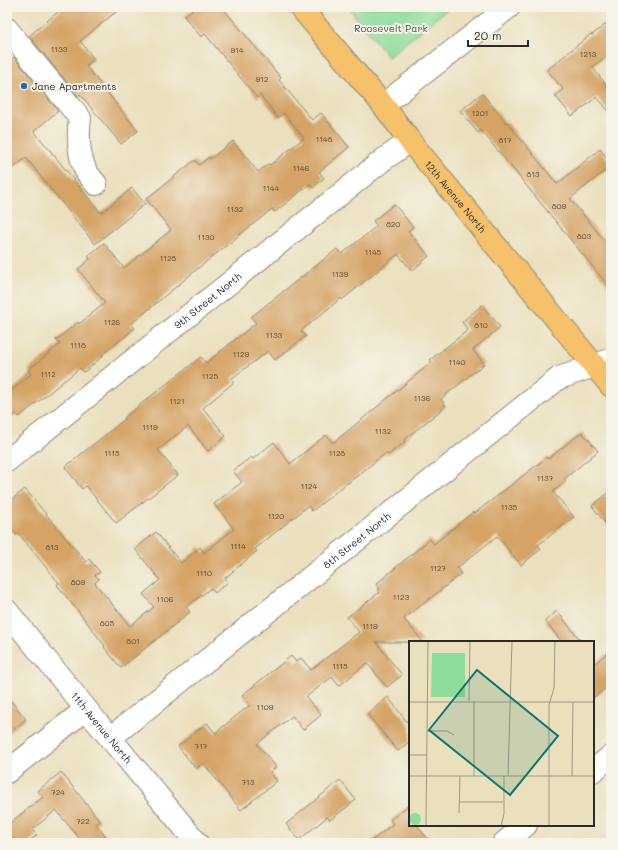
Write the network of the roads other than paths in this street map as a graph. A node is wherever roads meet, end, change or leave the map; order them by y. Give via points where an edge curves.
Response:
1 (300, 7) edge
2 (509, 7) edge
3 (7, 29) edge
4 (383, 105) junction
5 (410, 141) junction
6 (96, 184) dead end
7 (603, 363) edge
8 (611, 386) edge
9 (7, 461) edge
10 (7, 611) edge
11 (86, 709) junction
12 (110, 738) junction
13 (611, 756) edge
14 (594, 770) edge
15 (7, 772) edge
16 (525, 826) edge
17 (196, 843) edge
18 (504, 843) edge

1 - 4 main road, 12th Avenue North
2 - 4 street
3 - 6 street via 80,118 78,130 81,156 85,170
4 - 5 main road, 12th Avenue North
5 - 7 main road, 12th Avenue North
5 - 9 street, 9th Street North
7 - 8 main road, 12th Avenue North
7 - 12 street, 8th Street North via 559,378
10 - 11 street, 11th Avenue North
11 - 12 street, 11th Avenue North
11 - 15 street
12 - 17 street, 11th Avenue North
13 - 14 street
16 - 18 street

